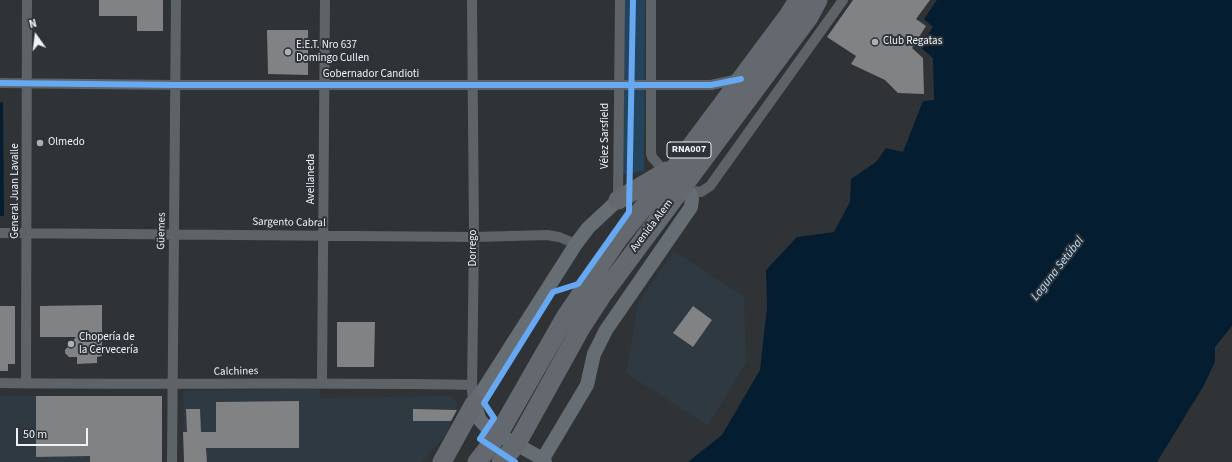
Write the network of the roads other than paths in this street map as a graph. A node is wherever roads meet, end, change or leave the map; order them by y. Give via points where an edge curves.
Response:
1 (27, 0) edge
2 (176, 0) edge
3 (324, 0) edge
4 (472, 0) edge
5 (620, 0) edge
6 (651, 0) edge
7 (798, 0) edge
8 (818, 0) edge
9 (843, 0) edge
10 (789, 8) edge
11 (741, 79) junction
12 (28, 82) junction
13 (0, 83) edge
14 (618, 84) junction
15 (175, 85) junction
16 (324, 85) junction
17 (472, 85) junction
18 (651, 85) junction
19 (676, 178) junction
20 (618, 200) junction
21 (0, 233) edge
22 (28, 233) junction
23 (174, 234) junction
24 (324, 236) junction
25 (474, 237) junction
26 (576, 244) junction
27 (0, 382) edge
28 (322, 382) junction
29 (26, 383) junction
30 (172, 385) junction
31 (472, 385) junction
32 (474, 404) junction
33 (498, 435) junction
34 (516, 445) junction
35 (543, 461) edge
36 (172, 462) edge
37 (442, 462) edge
38 (477, 462) edge
39 (501, 462) edge

1 - 12 street, General Juan Lavalle
2 - 15 street, Güemes
3 - 16 street, Avellaneda
4 - 17 street, Dorrego
5 - 14 street, Vélez Sarsfield
6 - 18 street
7 - 10 highway, RNA007
8 - 19 highway, Avenida Alem / RNA007 via 809,17
9 - 19 street via 710,186 701,192
10 - 11 highway, Avenida Alem / RNA007
11 - 18 street, Gobernador Candioti via 711,85
11 - 19 highway, Avenida Alem / RNA007
12 - 13 street, Gobernador Candioti
12 - 15 street, Gobernador Candioti
12 - 22 street, General Juan Lavalle
14 - 17 street, Gobernador Candioti
14 - 18 street, Gobernador Candioti
14 - 20 street, Vélez Sarsfield
15 - 16 street, Gobernador Candioti
15 - 23 street, Güemes
16 - 17 street, Gobernador Candioti
16 - 24 street, Avellaneda
17 - 25 street, Dorrego
18 - 19 street via 652,157
19 - 20 highway
19 - 33 highway, Avenida Alem / RNA007 via 620,238 566,316
19 - 34 highway, Avenida Alem / RNA007 via 582,326
19 - 35 street via 692,198 691,207 606,330 594,354 587,386
20 - 26 street via 588,228
21 - 22 street, Sargento Cabral
22 - 23 street, Sargento Cabral
22 - 29 street, General Juan Lavalle
23 - 24 street, Sargento Cabral
23 - 30 street, Güemes
24 - 25 street, Sargento Cabral
24 - 28 street, Avellaneda
25 - 26 street, Sargento Cabral via 547,235
25 - 31 street, Dorrego
26 - 32 street
27 - 29 street, Calchines
28 - 30 street, Calchines
28 - 31 street, Calchines
29 - 30 street, Calchines
30 - 36 street, Güemes
31 - 32 street, Dorrego
32 - 33 street, Dorrego via 484,425
32 - 37 highway
33 - 34 street, Dorrego
33 - 38 highway, Avenida Alem / RNA007
34 - 35 street, Dorrego
34 - 39 highway, Avenida Alem / RNA007

